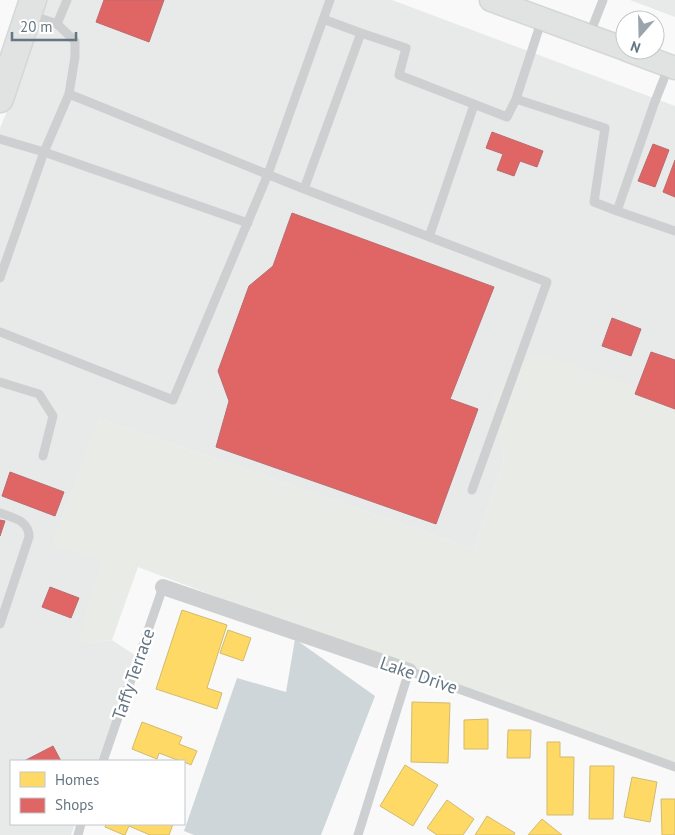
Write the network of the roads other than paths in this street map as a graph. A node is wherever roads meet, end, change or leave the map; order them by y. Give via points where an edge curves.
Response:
1 (67, 0) edge
2 (330, 0) edge
3 (491, 0) edge
4 (603, 0) edge
5 (31, 7) edge
6 (542, 18) junction
7 (323, 19) junction
8 (56, 24) junction
9 (361, 33) junction
10 (589, 36) junction
11 (615, 46) edge
12 (653, 60) edge
13 (672, 67) edge
14 (68, 94) junction
15 (0, 98) edge
16 (516, 100) junction
17 (474, 105) junction
18 (0, 139) edge
19 (44, 152) junction
20 (268, 174) junction
21 (304, 189) junction
22 (617, 211) junction
23 (248, 223) junction
24 (675, 231) edge
25 (429, 237) junction
26 (0, 278) edge
27 (0, 332) edge
28 (0, 382) edge
29 (43, 456) dead end
30 (472, 490) dead end
31 (0, 513) edge
32 (162, 587) joint
33 (0, 624) edge
34 (409, 671) junction
35 (103, 760) edge
36 (675, 766) edge
37 (358, 835) edge

1 - 8 lane
2 - 7 lane
3 - 6 main road
4 - 10 lane
5 - 8 lane
5 - 15 main road
6 - 10 main road
6 - 16 lane
7 - 9 lane
7 - 20 lane
8 - 14 lane via 75,41
9 - 17 lane via 406,48 399,75
9 - 21 lane
10 - 11 main road
12 - 13 main road
13 - 22 lane via 654,104
14 - 19 lane
14 - 20 lane
16 - 17 lane via 508,117
16 - 22 lane via 605,128 594,202
17 - 25 lane
18 - 19 lane
19 - 23 lane
19 - 26 lane
20 - 21 lane
20 - 23 lane
21 - 25 lane
22 - 24 lane
23 - 27 lane via 173,400
25 - 30 lane via 547,282
28 - 29 lane via 39,394 53,416
31 - 33 lane via 25,524 30,537
32 - 34 street, Lake Drive
32 - 35 lane, Taffy Terrace
34 - 36 lane, Lake Drive
34 - 37 lane

